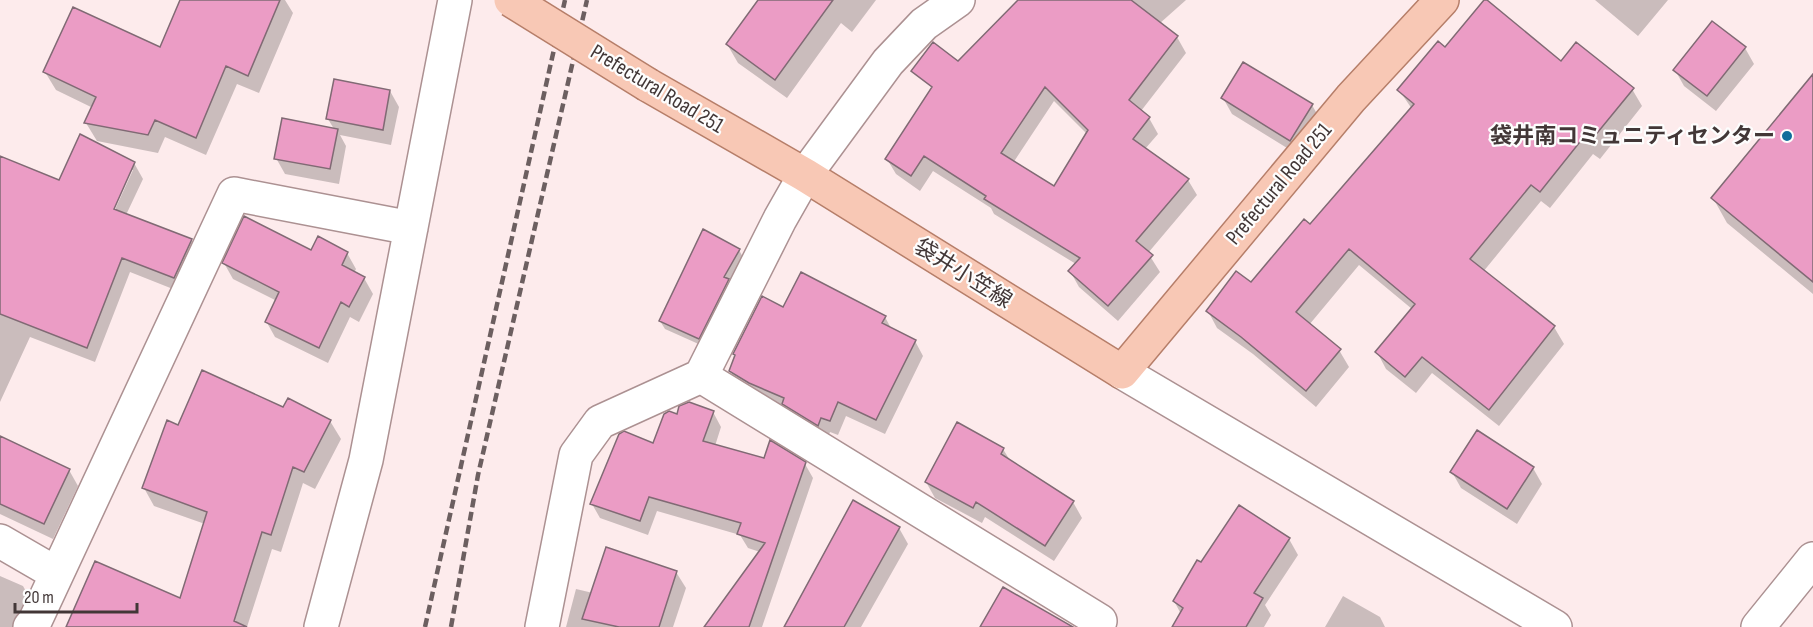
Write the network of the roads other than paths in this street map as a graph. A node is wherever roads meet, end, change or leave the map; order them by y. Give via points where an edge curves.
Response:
1 (455, 0) edge
2 (511, 0) edge
3 (958, 0) edge
4 (1442, 0) edge
5 (805, 175) junction
6 (411, 228) junction
7 (1122, 372) junction
8 (701, 376) junction
9 (0, 541) edge
10 (1813, 559) edge
11 (57, 574) junction
12 (1100, 621) dead end
13 (30, 627) edge
14 (321, 627) edge
15 (542, 627) edge
16 (1555, 627) edge
17 (1758, 627) edge

1 - 6 street
2 - 5 main road, Prefectural Road 251, bridge
3 - 5 street via 924,24 888,62
4 - 7 main road, Prefectural Road 251 via 1351,98
5 - 7 main road, 袋井小笠線
5 - 8 street
6 - 11 street via 234,194
6 - 14 street via 366,460
7 - 16 street
8 - 12 street
8 - 15 street via 600,422 576,455
9 - 11 street
10 - 17 street
11 - 13 street

